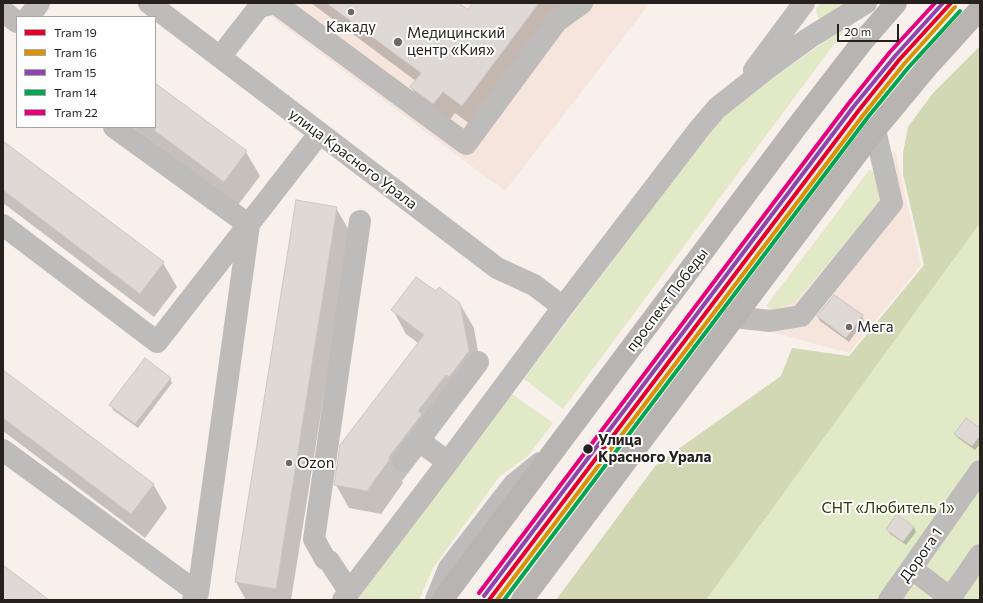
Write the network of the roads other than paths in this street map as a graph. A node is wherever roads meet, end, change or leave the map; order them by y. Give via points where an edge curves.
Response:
1 (39, 3) edge
2 (149, 3) edge
3 (582, 3) edge
4 (804, 3) edge
5 (808, 3) edge
6 (866, 3) edge
7 (896, 3) edge
8 (260, 5) edge
9 (980, 9) edge
10 (3, 12) edge
11 (31, 16) edge
12 (16, 21) edge
13 (809, 38) junction
14 (220, 57) junction
15 (738, 91) junction
16 (115, 128) edge
17 (874, 130) junction
18 (319, 134) junction
19 (360, 221) dead end
20 (3, 224) edge
21 (249, 225) junction
22 (562, 307) junction
23 (734, 317) junction
24 (478, 362) dead end
25 (419, 440) junction
26 (3, 450) edge
27 (550, 454) junction
28 (403, 461) dead end
29 (448, 462) junction
30 (980, 471) edge
31 (980, 555) edge
32 (912, 569) junction
33 (195, 596) edge
34 (346, 596) edge
35 (951, 599) edge
36 (436, 600) edge
37 (442, 600) edge
38 (522, 600) edge
39 (889, 600) edge

1 - 11 street
2 - 14 street, улица Красного Урала
3 - 8 street via 557,21 466,144 275,4
4 - 15 street
5 - 13 street via 804,16 810,29
6 - 13 street
7 - 27 main road, проспект Победы via 795,129
8 - 14 street
9 - 17 main road
10 - 12 street
13 - 15 street
14 - 18 street, улица Красного Урала
15 - 22 street via 717,108 700,128
16 - 21 street
17 - 23 main road
17 - 23 street via 892,203 801,316 770,321
18 - 21 street
18 - 22 street, улица Красного Урала via 497,268 534,285
19 - 34 street via 314,539 325,559 329,561
20 - 21 street via 157,342
21 - 33 street
22 - 29 street
23 - 38 main road
24 - 25 street
25 - 28 street
25 - 29 street
26 - 33 street
27 - 36 street via 514,484 449,568
27 - 37 main road, проспект Победы
29 - 34 street
30 - 32 street, Дорога 1
31 - 35 street
32 - 35 street
32 - 39 street, Дорога 1

